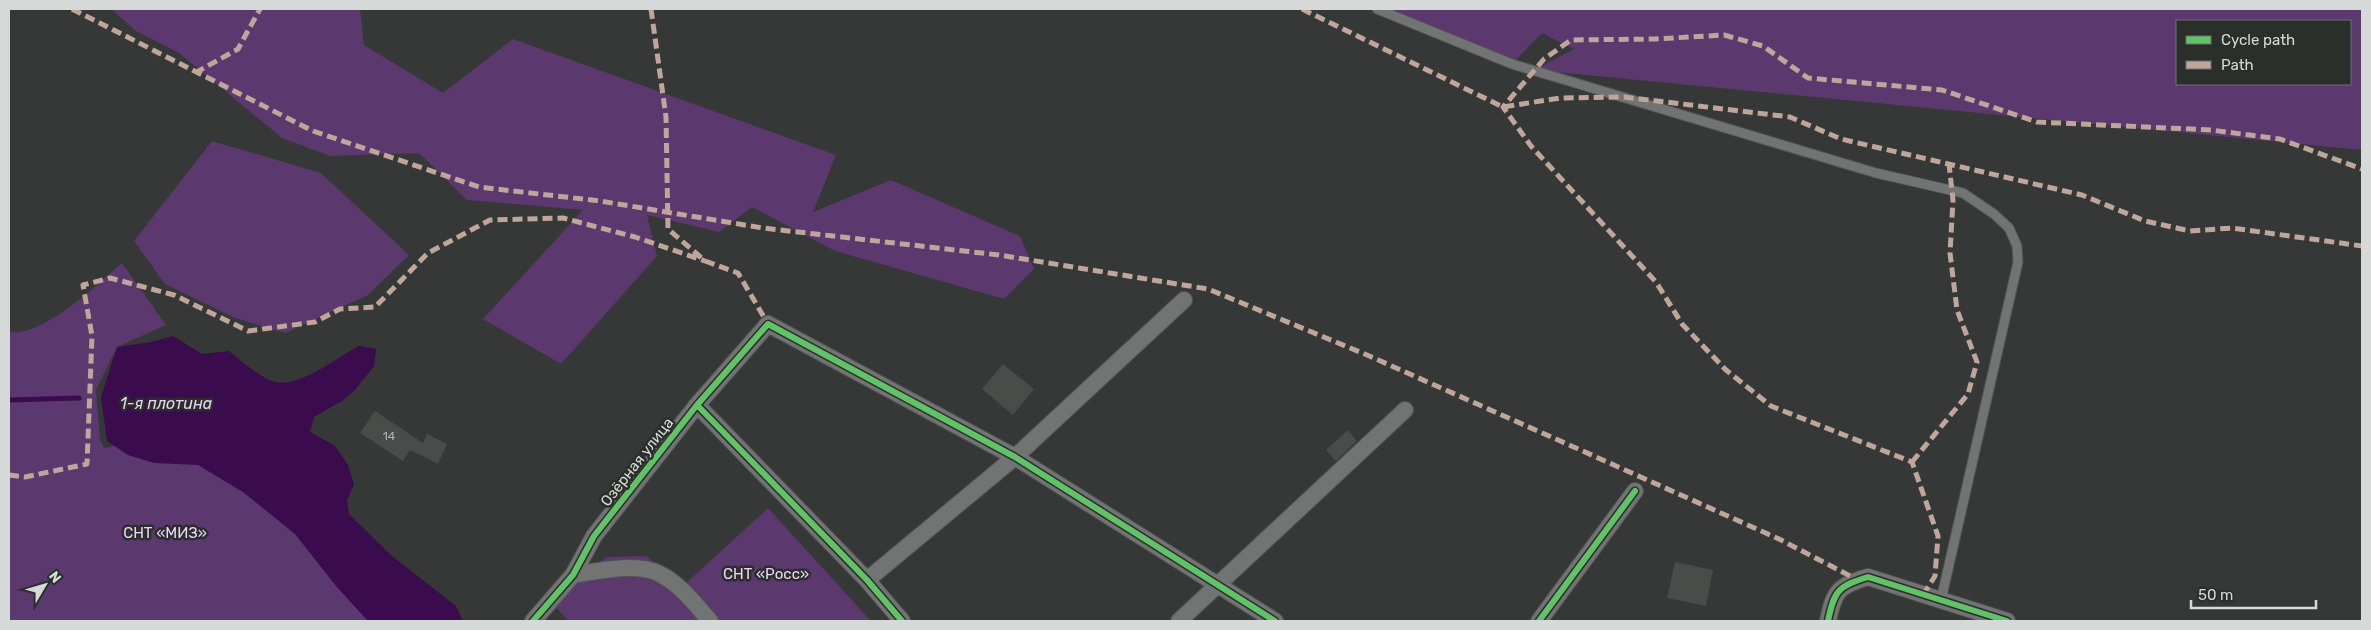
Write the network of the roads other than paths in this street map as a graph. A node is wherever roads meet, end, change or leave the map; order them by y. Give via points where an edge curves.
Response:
1 (1377, 9) edge
2 (1184, 300) dead end
3 (698, 405) junction
4 (1405, 410) dead end
5 (1015, 457) junction
6 (1635, 491) dead end
7 (573, 574) junction
8 (867, 580) junction
9 (1217, 586) junction
10 (1941, 600) junction
11 (533, 621) edge
12 (710, 621) edge
13 (902, 621) edge
14 (1179, 621) edge
15 (1275, 621) edge
16 (1539, 621) edge
17 (1828, 621) edge
18 (2007, 621) edge

1 - 10 lane via 1512,64 1876,173 1963,193 2009,228 2017,246 2018,262
2 - 5 street
3 - 5 street, Озёрная улица via 768,324
3 - 7 street, Озёрная улица via 594,536
3 - 8 street
4 - 9 street
5 - 8 street
5 - 9 street
6 - 16 street
7 - 11 street, Озёрная улица
7 - 12 street via 624,567 659,573 687,594
8 - 13 street
9 - 14 street
9 - 15 street
10 - 17 street via 1868,577 1847,584 1833,598
10 - 18 street

